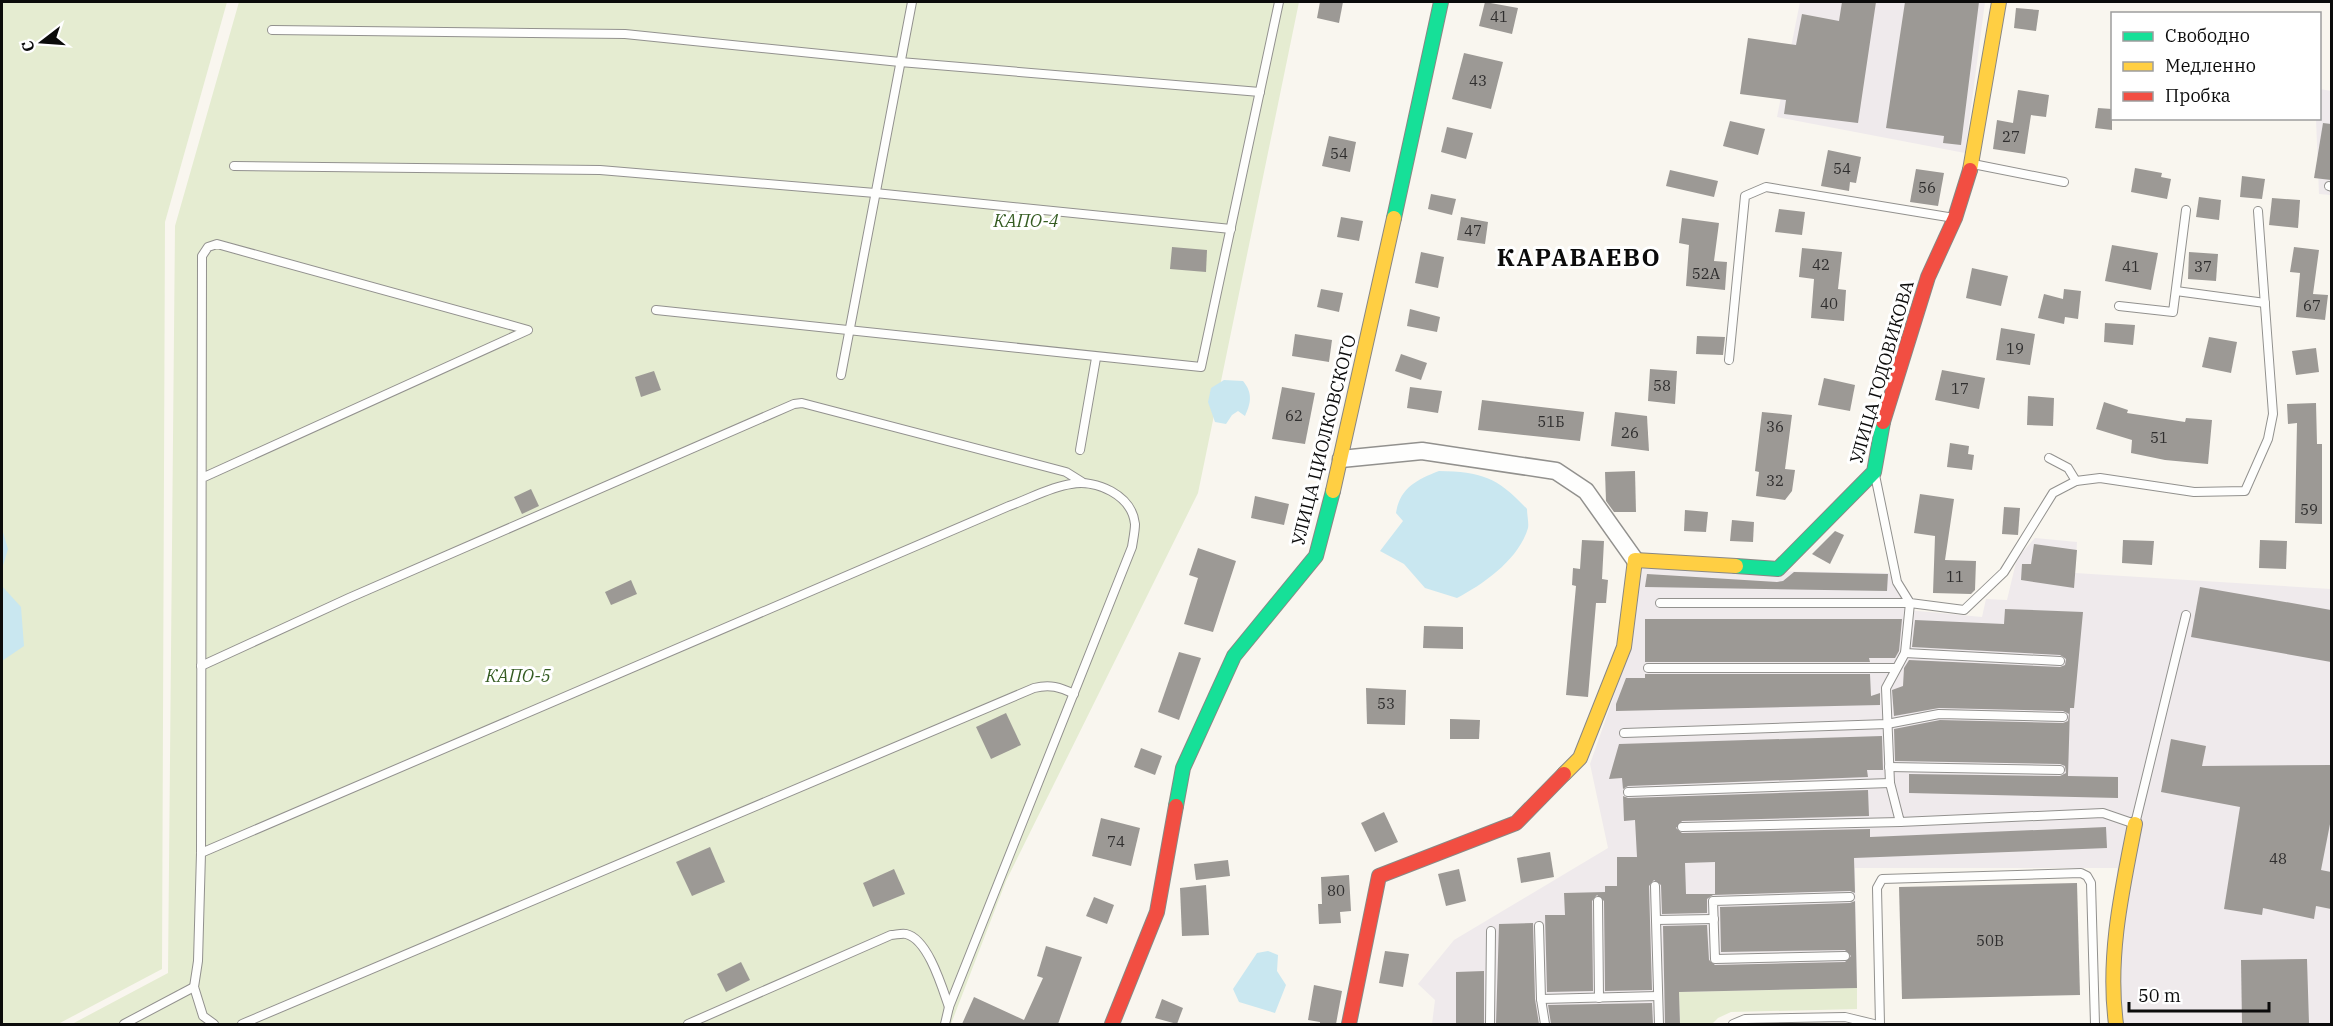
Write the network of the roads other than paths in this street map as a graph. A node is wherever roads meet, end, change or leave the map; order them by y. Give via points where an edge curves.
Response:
1 (912, 2) edge
2 (1279, 2) edge
3 (1441, 2) edge
4 (1999, 2) edge
5 (272, 30) dead end
6 (900, 62) junction
7 (1260, 92) junction
8 (1972, 164) junction
9 (234, 166) dead end
10 (2064, 182) dead end
11 (875, 193) junction
12 (2186, 210) dead end
13 (2258, 211) dead end
14 (1955, 218) junction
15 (1231, 229) junction
16 (2176, 291) junction
17 (2265, 303) junction
18 (2119, 306) dead end
19 (656, 310) dead end
20 (848, 330) junction
21 (1096, 358) junction
22 (1729, 360) dead end
23 (841, 375) dead end
24 (1080, 450) dead end
25 (2049, 458) dead end
26 (1341, 459) junction
27 (1874, 472) junction
28 (202, 478) junction
29 (2076, 481) junction
30 (1082, 483) junction
31 (1635, 560) junction
32 (1660, 603) dead end
33 (1910, 603) junction
34 (2186, 615) dead end
35 (1905, 652) junction
36 (2060, 660) dead end
37 (201, 666) junction
38 (1648, 668) dead end
39 (1895, 668) junction
40 (1074, 694) junction
41 (2063, 717) dead end
42 (1887, 724) junction
43 (1624, 733) dead end
44 (1889, 766) junction
45 (2060, 770) dead end
46 (1890, 783) junction
47 (1628, 792) dead end
48 (1900, 822) junction
49 (2135, 824) junction
50 (1682, 827) dead end
51 (201, 853) junction
52 (1655, 886) dead end
53 (1850, 897) dead end
54 (1598, 901) dead end
55 (1714, 919) junction
56 (1656, 920) junction
57 (1539, 926) dead end
58 (1491, 931) dead end
59 (1845, 956) dead end
60 (194, 987) junction
61 (1658, 996) junction
62 (1599, 998) junction
63 (1541, 999) junction
64 (949, 1007) junction
65 (124, 1024) edge
66 (214, 1024) edge
67 (242, 1024) edge
68 (688, 1024) edge
69 (945, 1024) edge
70 (1112, 1024) edge
71 (1349, 1024) edge
72 (1490, 1024) edge
73 (1545, 1024) edge
74 (1659, 1024) edge
75 (1733, 1024) edge
76 (1874, 1024) edge
77 (1880, 1024) edge
78 (2095, 1024) edge
79 (2116, 1024) edge

1 - 6 lane
2 - 7 lane
3 - 26 street, УЛИЦА ЦИОЛКОВСКОГО
4 - 8 street, УЛИЦА ГОДОВИКОВА
5 - 6 lane via 624,34
6 - 7 lane
6 - 11 lane
7 - 15 lane
8 - 10 lane
8 - 14 street, УЛИЦА ГОДОВИКОВА
9 - 11 lane via 600,170
11 - 15 lane
11 - 20 lane
12 - 16 lane
13 - 17 lane
14 - 22 lane via 1766,186 1745,196
14 - 27 street, УЛИЦА ГОДОВИКОВА via 1928,277 1879,434
15 - 21 lane via 1201,367
16 - 17 lane
16 - 18 lane via 2173,312
17 - 29 lane via 2273,414 2268,439 2245,491 2194,492 2100,477
19 - 20 lane
20 - 21 lane
20 - 23 lane
21 - 24 lane
25 - 29 lane via 2068,468
26 - 31 street via 1422,451 1556,471 1586,491
26 - 70 street, УЛИЦА ЦИОЛКОВСКОГО via 1316,556 1234,656 1183,768 1157,912
27 - 31 street, УЛИЦА ГОДОВИКОВА via 1778,569
27 - 33 lane via 1897,582
28 - 28 lane via 202,256 208,247 217,244 528,330
28 - 37 lane
29 - 33 lane via 2053,493 2004,573 1964,610
30 - 37 lane via 1066,472 794,404
30 - 40 lane via 1114,492 1127,504 1135,523 1132,547
30 - 51 lane via 1068,484 937,536
31 - 71 street via 1624,647 1580,758 1516,823 1379,876
32 - 33 lane
33 - 35 lane
34 - 49 lane
35 - 36 lane
35 - 39 lane
37 - 51 lane
38 - 39 lane
39 - 42 lane via 1886,688
40 - 64 lane
40 - 67 lane via 1060,687 1034,688
41 - 42 lane via 1939,714
42 - 43 lane
42 - 44 lane
44 - 45 lane
44 - 46 lane
46 - 47 lane
46 - 48 lane
48 - 49 lane via 2103,813
48 - 50 lane
49 - 79 street via 2115,960 2112,1002
51 - 60 lane
52 - 56 lane
53 - 55 lane via 1713,901
54 - 62 lane
55 - 56 lane
55 - 59 lane via 1715,959
56 - 61 lane
57 - 63 lane
58 - 72 lane
60 - 65 lane
60 - 66 lane via 203,1016
61 - 62 lane
61 - 74 lane
62 - 63 lane
63 - 73 lane
64 - 68 lane via 934,966 918,941 905,933 891,935
64 - 69 lane
75 - 76 lane via 1745,1019 1845,1017
77 - 78 lane via 1877,888 1882,879 2081,873 2091,883

